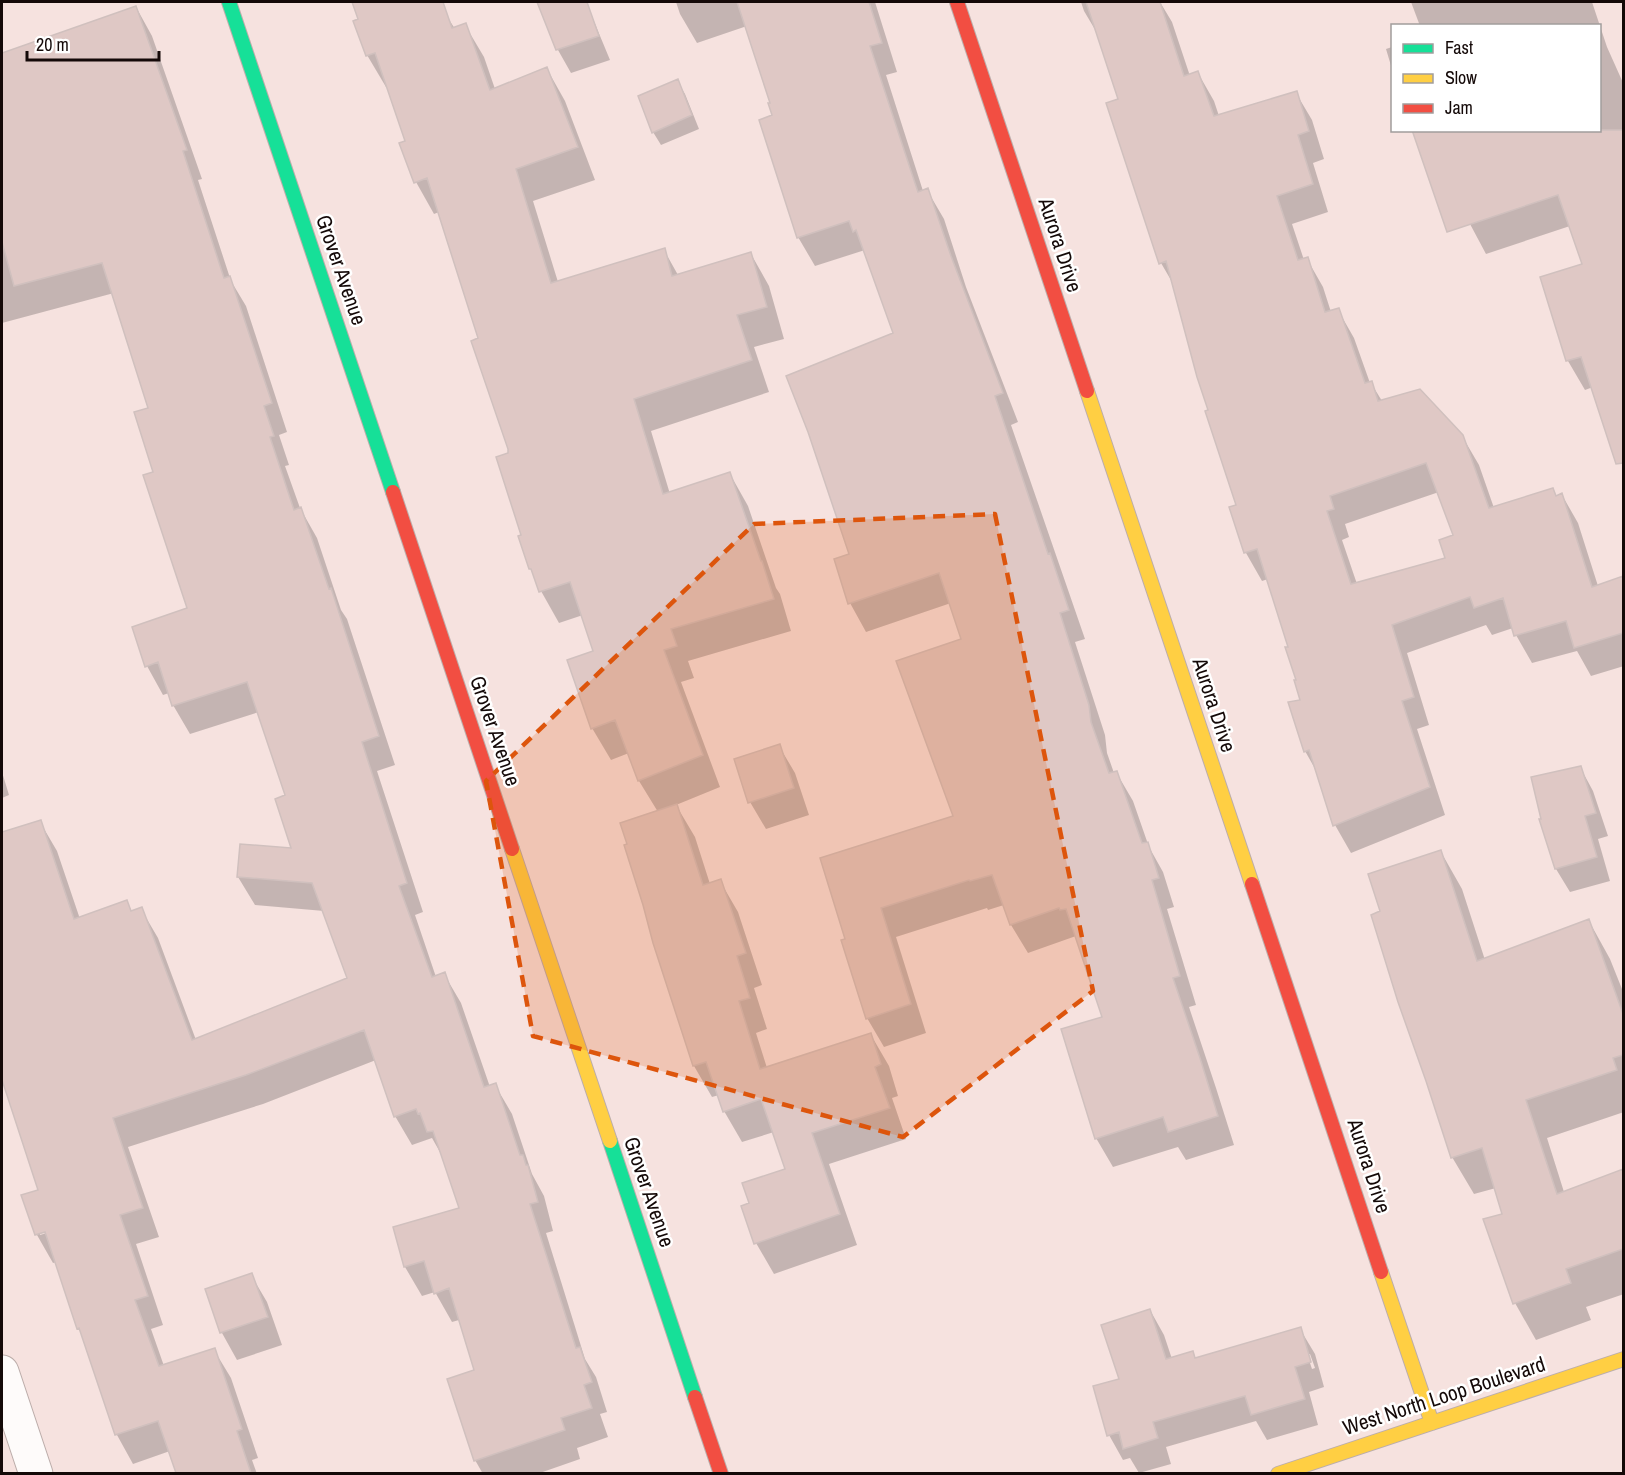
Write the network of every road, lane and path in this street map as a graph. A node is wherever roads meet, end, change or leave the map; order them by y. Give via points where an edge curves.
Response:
1 (229, 2) edge
2 (957, 2) edge
3 (1623, 1359) edge
4 (2, 1372) edge
5 (1432, 1423) junction
6 (36, 1473) edge
7 (721, 1473) edge
8 (1278, 1473) edge

1 - 7 street, Grover Avenue
2 - 5 street, Aurora Drive
3 - 5 street, West North Loop Boulevard
4 - 6 street
5 - 8 street, West North Loop Boulevard

